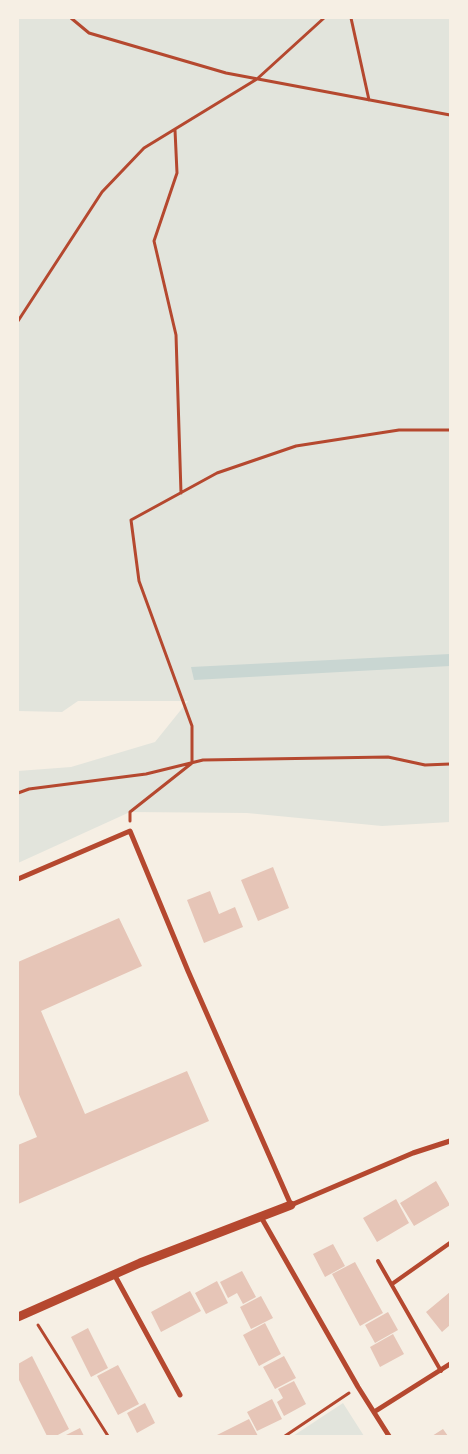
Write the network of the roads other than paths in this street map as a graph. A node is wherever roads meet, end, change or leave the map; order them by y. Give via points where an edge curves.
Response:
1 (18, 880) edge
2 (450, 1141) edge
3 (291, 1205) junction
4 (261, 1217) junction
5 (450, 1244) edge
6 (378, 1261) dead end
7 (114, 1274) junction
8 (392, 1284) junction
9 (18, 1317) edge
10 (450, 1364) edge
11 (441, 1371) junction
12 (180, 1395) dead end
13 (374, 1412) junction
14 (389, 1436) edge

1 - 3 street via 130,831
2 - 3 street via 413,1153
3 - 4 street
4 - 7 street
4 - 13 street
5 - 8 lane
6 - 8 lane
7 - 9 street
7 - 12 street
8 - 11 lane
10 - 11 street
11 - 13 street
13 - 14 street

